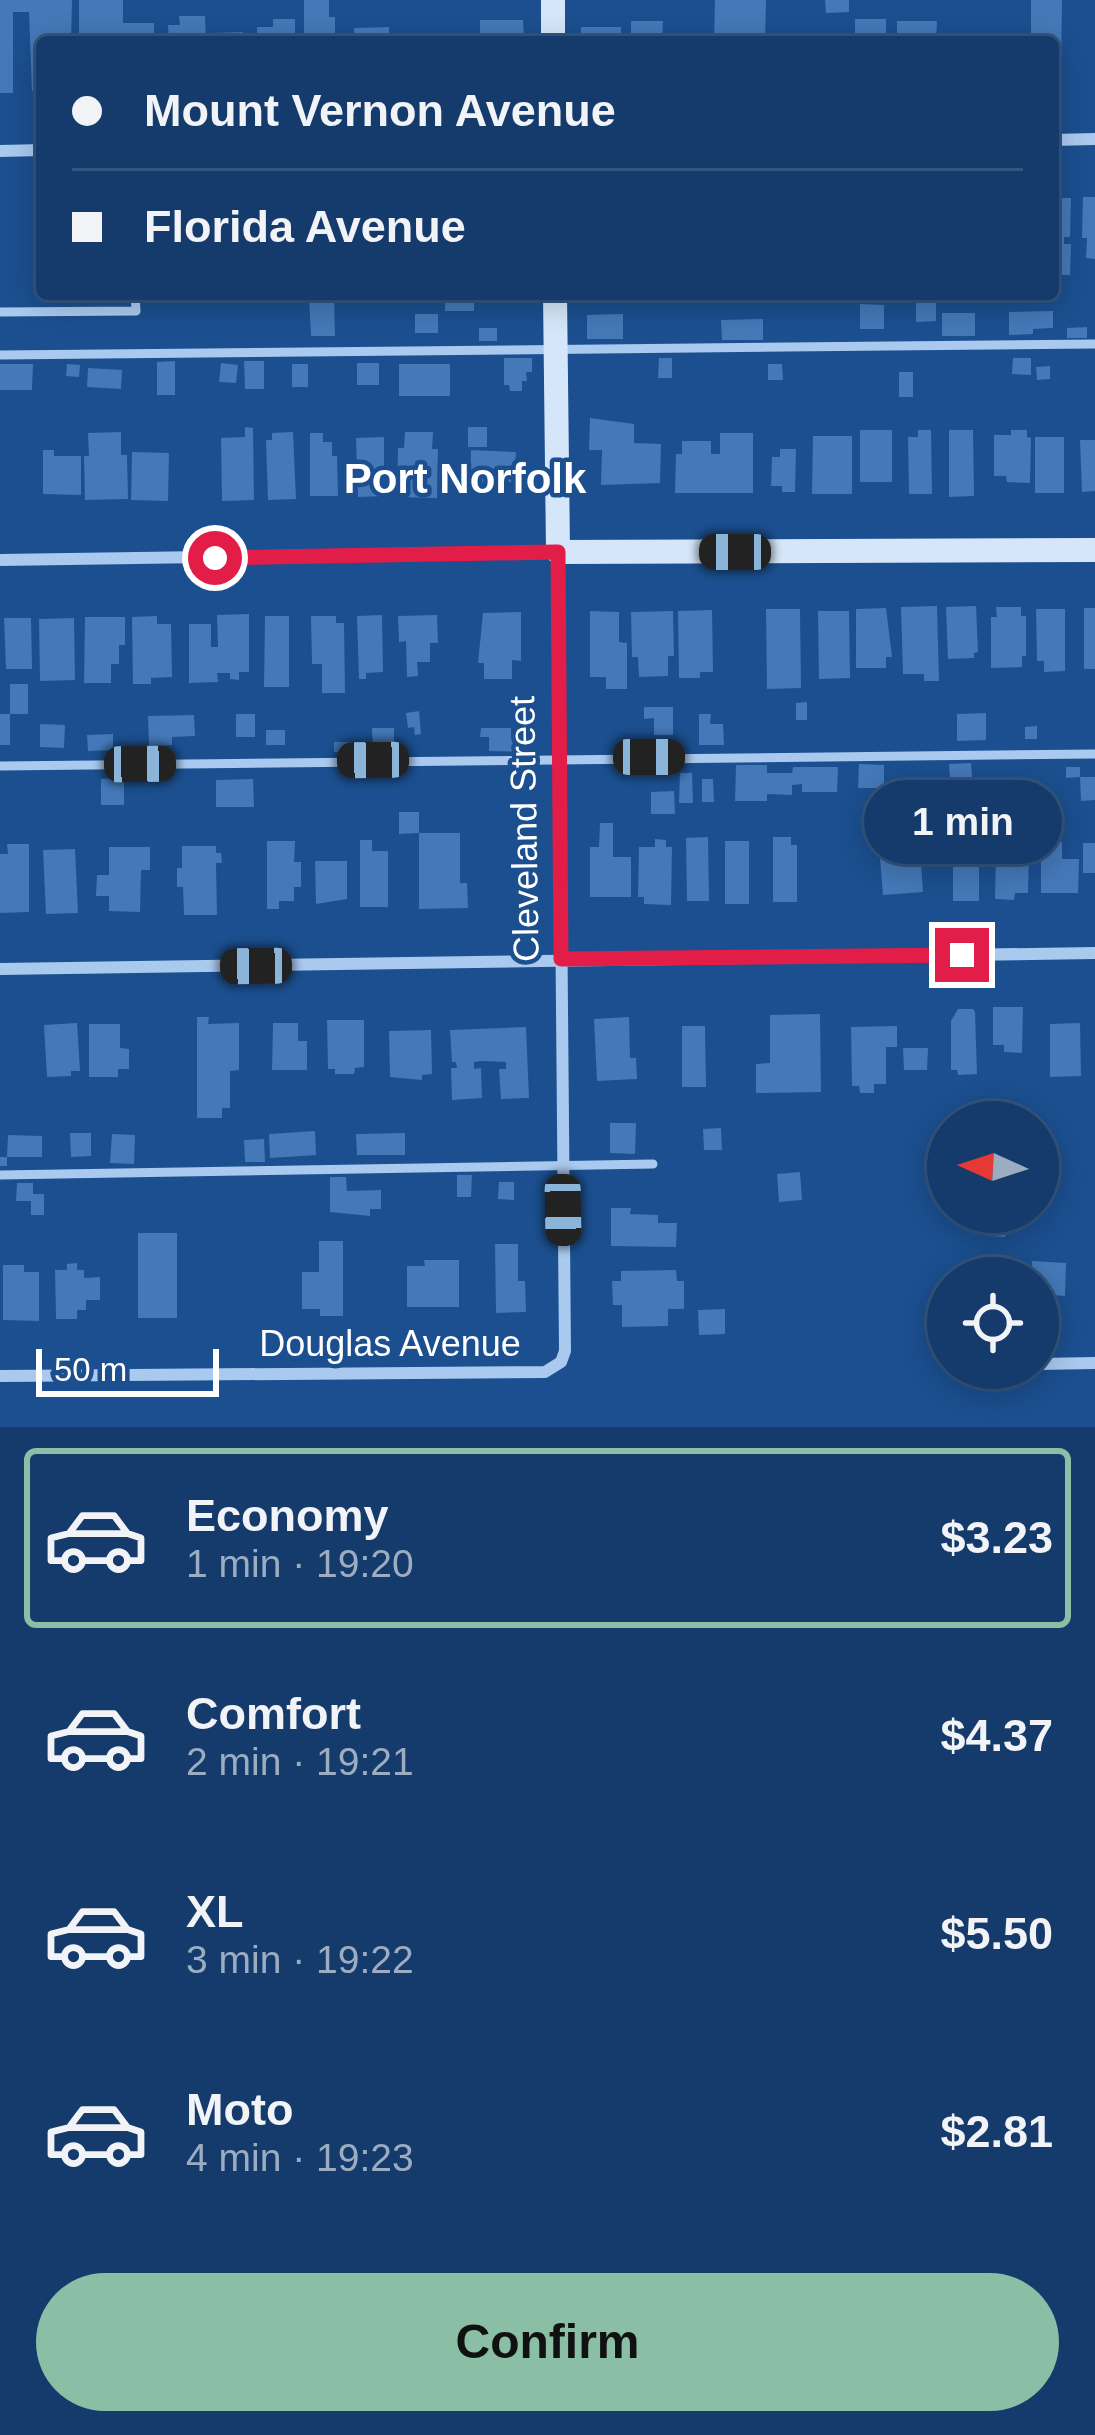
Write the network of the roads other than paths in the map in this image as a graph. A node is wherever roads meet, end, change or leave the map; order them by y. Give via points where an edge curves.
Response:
1 (553, 0) edge
2 (553, 36) edge
3 (1095, 139) edge
4 (1059, 140) edge
5 (36, 150) edge
6 (0, 151) edge
7 (136, 300) edge
8 (555, 300) edge
9 (0, 312) edge
10 (1095, 344) edge
11 (556, 351) junction
12 (0, 355) edge
13 (1095, 550) edge
14 (558, 552) junction
15 (0, 560) edge
16 (1095, 754) edge
17 (559, 758) junction
18 (0, 766) edge
19 (1095, 953) edge
20 (561, 959) junction
21 (0, 969) edge
22 (563, 1163) junction
23 (653, 1164) dead end
24 (0, 1175) edge
25 (561, 1362) joint
26 (1095, 1363) edge
27 (1059, 1364) edge
28 (0, 1376) edge

1 - 2 street
3 - 4 street
5 - 6 street
7 - 9 lane via 136,311
8 - 11 street, Cleveland Street
10 - 11 lane
11 - 12 lane
11 - 14 street, Cleveland Street
13 - 14 street
14 - 15 street
14 - 17 street, Cleveland Street
16 - 17 lane
17 - 18 lane
17 - 20 street, Cleveland Street
19 - 20 street
20 - 21 street
20 - 22 street, Cleveland Street
22 - 23 lane
22 - 24 lane
22 - 25 street, Cleveland Street
25 - 28 street, Douglas Avenue via 545,1372
26 - 27 street

